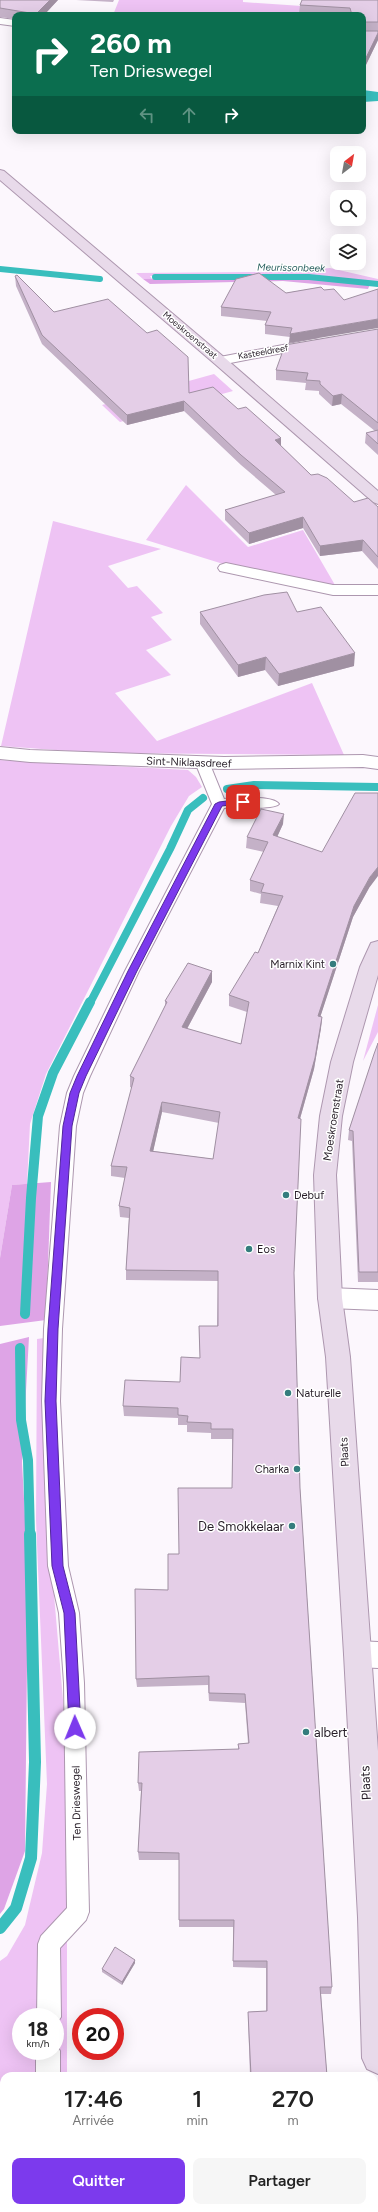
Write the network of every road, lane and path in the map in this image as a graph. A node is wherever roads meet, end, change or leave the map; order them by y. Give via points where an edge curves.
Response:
1 (0, 21) edge
2 (12, 23) edge
3 (0, 174) edge
4 (329, 341) edge
5 (220, 361) junction
6 (378, 499) edge
7 (226, 568) dead end
8 (378, 590) edge
9 (0, 753) edge
10 (202, 762) junction
11 (378, 763) edge
12 (219, 804) junction
13 (272, 804) dead end
14 (378, 948) edge
15 (330, 1298) junction
16 (378, 1300) edge
17 (368, 1655) edge
18 (377, 1984) edge
19 (48, 2008) edge
20 (378, 2058) edge
21 (48, 2060) edge
22 (48, 2072) edge

1 - 2 street
3 - 5 main road, Moeskroenstraat
4 - 5 street, Kasteeldreef
5 - 6 main road, Moeskroenstraat
7 - 8 street via 333,590
9 - 10 street, Sint-Niklaasdreef
10 - 11 street, Sint-Niklaasdreef
10 - 12 lane
12 - 13 lane
12 - 19 lane, Ten Drieswegel via 132,971 82,1076 75,1093 68,1126 53,1329 51,1401 58,1566 69,1613 74,1683 78,1912 49,1944
14 - 15 main road, Moeskroenstraat via 342,1062 331,1116 325,1175
15 - 16 street
15 - 17 main road, Plaats
17 - 18 main road, Plaats
18 - 20 main road
21 - 22 lane

